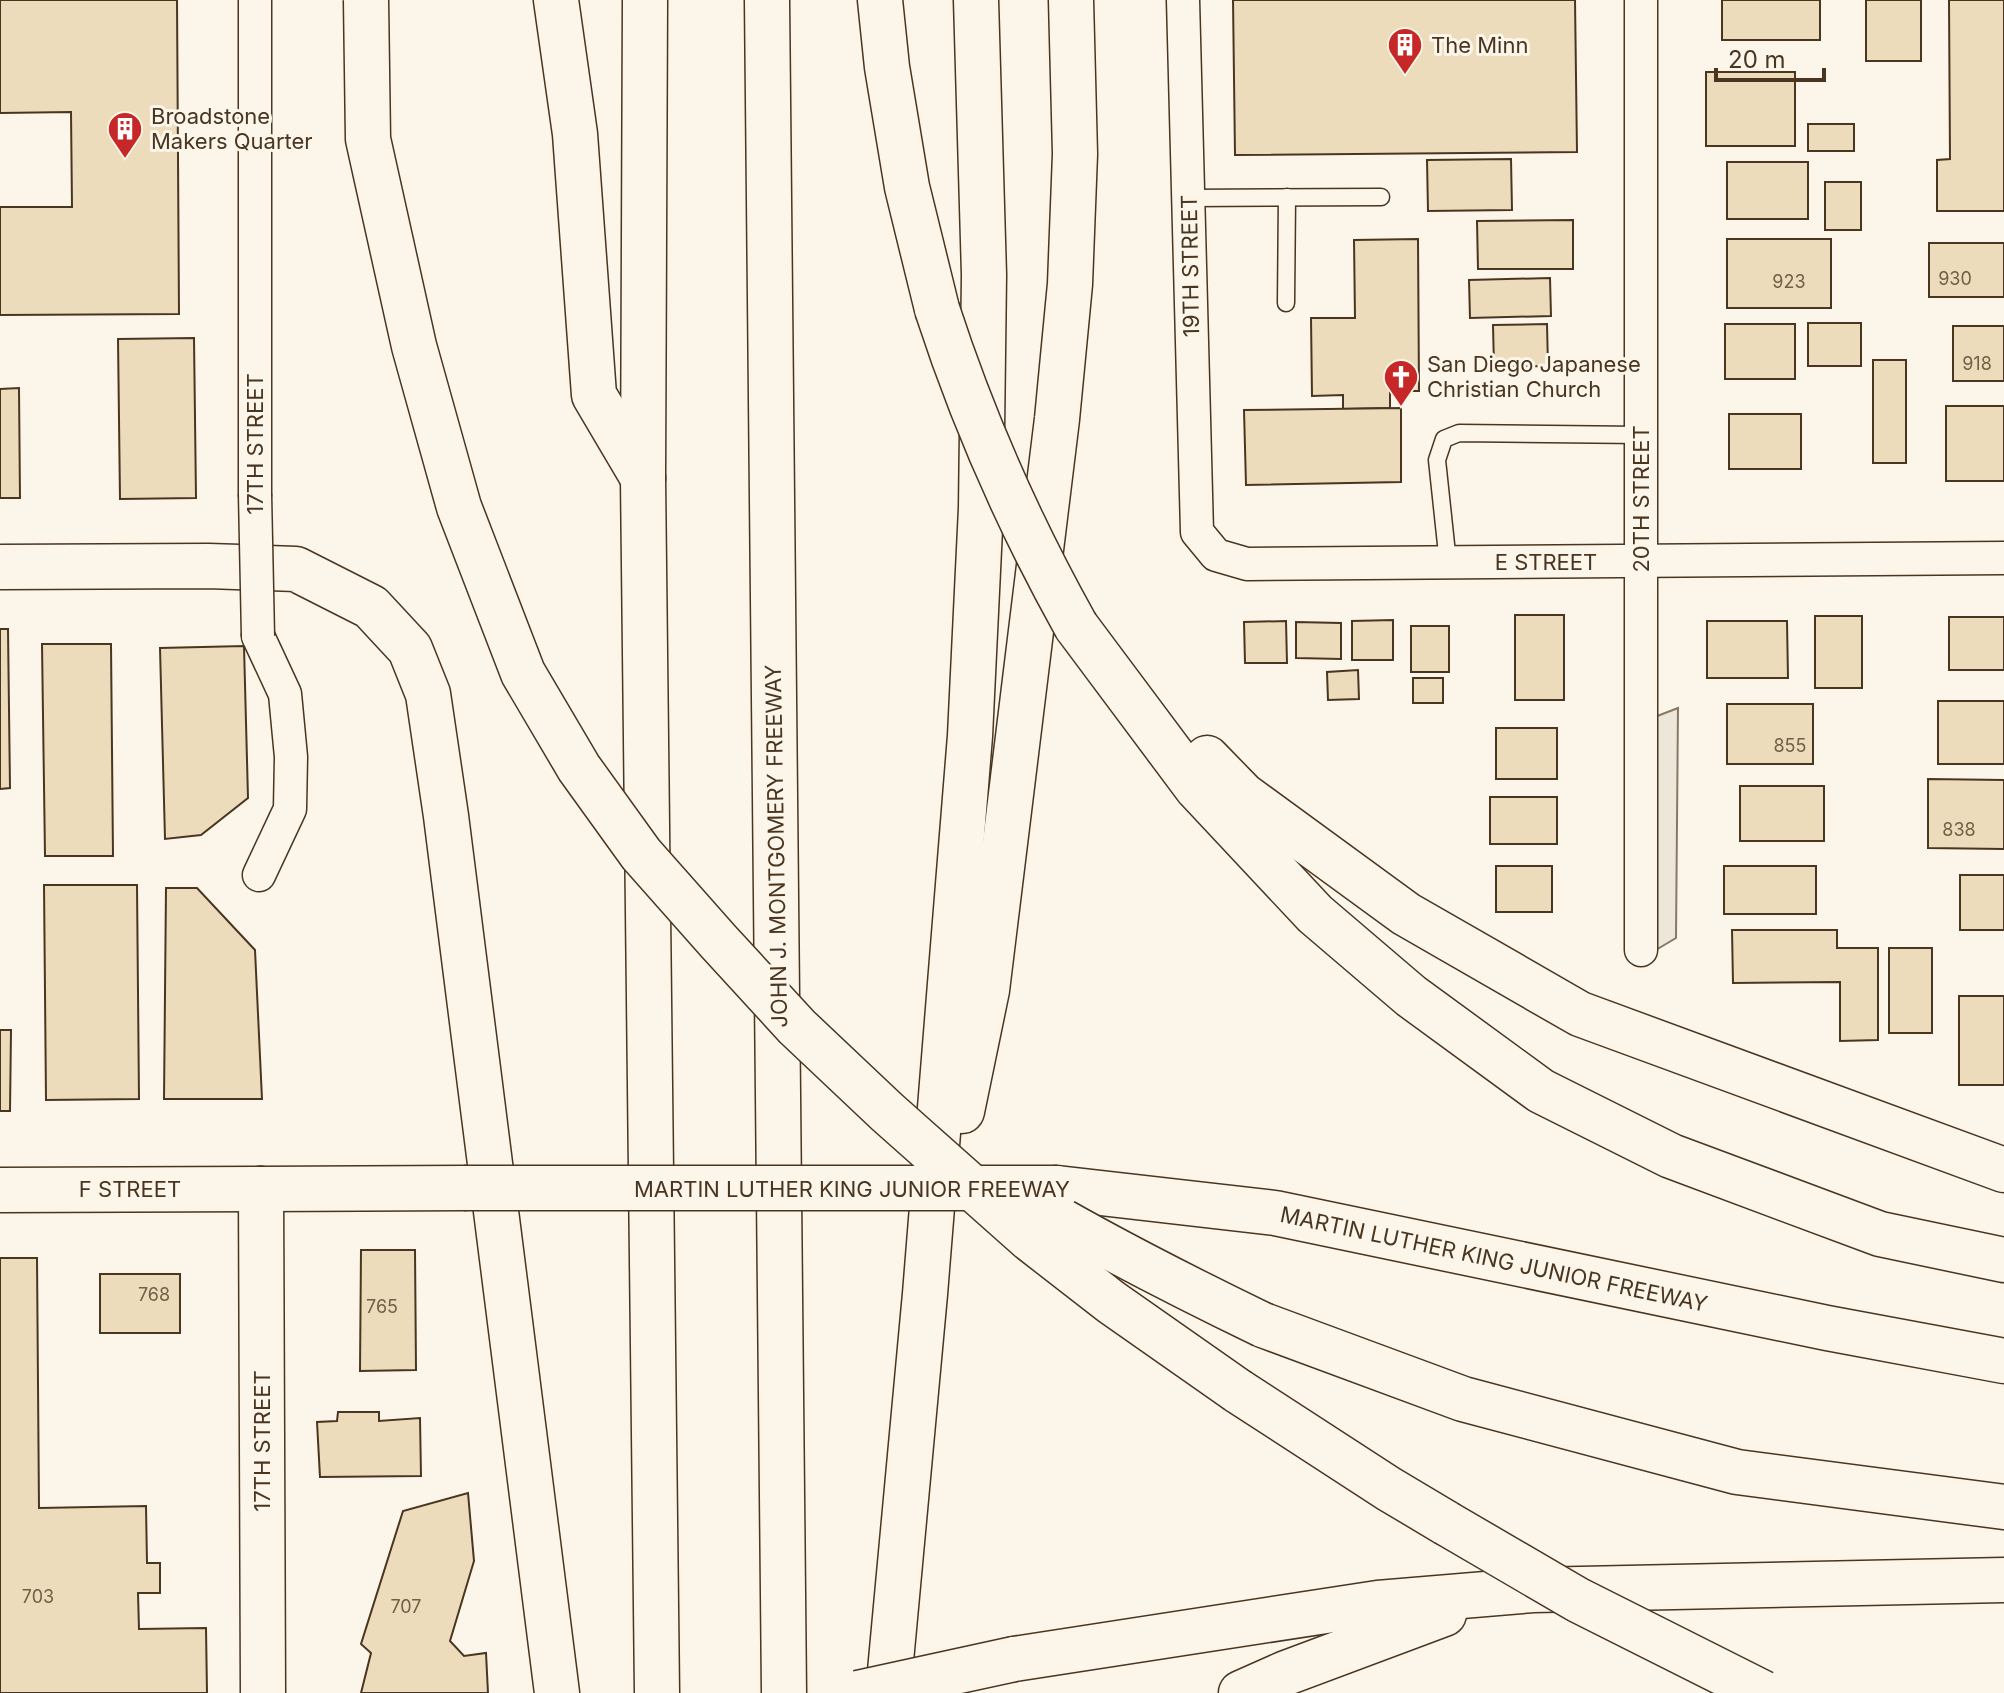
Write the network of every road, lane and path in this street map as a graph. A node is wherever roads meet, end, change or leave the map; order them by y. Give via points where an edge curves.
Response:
1 (255, 0) edge
2 (366, 0) edge
3 (645, 0) edge
4 (767, 0) edge
5 (880, 0) edge
6 (976, 0) edge
7 (1071, 0) edge
8 (1183, 0) edge
9 (1641, 0) edge
10 (555, 3) edge
11 (1287, 197) junction
12 (1381, 197) dead end
13 (1188, 198) junction
14 (1286, 303) dead end
15 (1641, 435) junction
16 (643, 479) junction
17 (1197, 532) joint
18 (2004, 558) edge
19 (1641, 562) junction
20 (1448, 563) junction
21 (0, 567) edge
22 (1076, 626) junction
23 (259, 875) dead end
24 (1641, 950) dead end
25 (887, 1112) junction
26 (2004, 1170) edge
27 (261, 1189) junction
28 (0, 1190) edge
29 (2004, 1260) edge
30 (925, 1294) junction
31 (2004, 1361) edge
32 (2004, 1507) edge
33 (2004, 1580) edge
34 (1533, 1590) junction
35 (263, 1693) edge
36 (557, 1693) edge
37 (657, 1693) edge
38 (784, 1693) edge
39 (858, 1693) edge
40 (888, 1693) edge
41 (1241, 1693) edge
42 (1763, 1693) edge

1 - 23 street, 17TH STREET, bridge via 258,636 285,694 291,757 290,809
2 - 25 main road, bridge via 368,139 414,346 459,507 523,673 579,768 641,854 797,1027
3 - 16 main road
4 - 38 main road, JOHN J. MONTGOMERY FREEWAY
5 - 22 main road, bridge via 907,187 937,309 997,469
6 - 30 main road via 984,275 981,508 970,736
7 - 30 main road via 1075,154 1057,419 987,990
8 - 13 street, 19TH STREET
9 - 15 street, 20TH STREET
10 - 16 main road via 575,134 594,395
11 - 12 lane
11 - 13 lane
11 - 14 lane
13 - 17 street, 19TH STREET
15 - 19 street, 20TH STREET
15 - 20 lane via 1459,433 1444,439 1437,460
16 - 37 main road
17 - 20 street, E STREET via 1216,555 1247,564
18 - 19 street, E STREET
19 - 20 street, E STREET
19 - 24 street, 20TH STREET
21 - 36 main road via 296,569 371,607 410,649 428,694 446,816
22 - 26 main road via 1243,795 1406,914 1580,1014
22 - 29 main road via 1197,788 1315,914 1411,996 1541,1091 1671,1156 1880,1234
25 - 32 main road, bridge via 1067,1225 1160,1275 1263,1325 1463,1399 1737,1472
25 - 42 main road, bridge via 1030,1239 1199,1366 1389,1489 1565,1592
27 - 28 main road, F STREET
27 - 31 main road, MARTIN LUTHER KING JUNIOR FREEWAY, bridge via 1057,1188 1275,1213
27 - 35 main road, 17TH STREET
30 - 40 main road
33 - 34 main road
34 - 39 main road, bridge via 1378,1603 1014,1659
34 - 41 main road via 1427,1619

